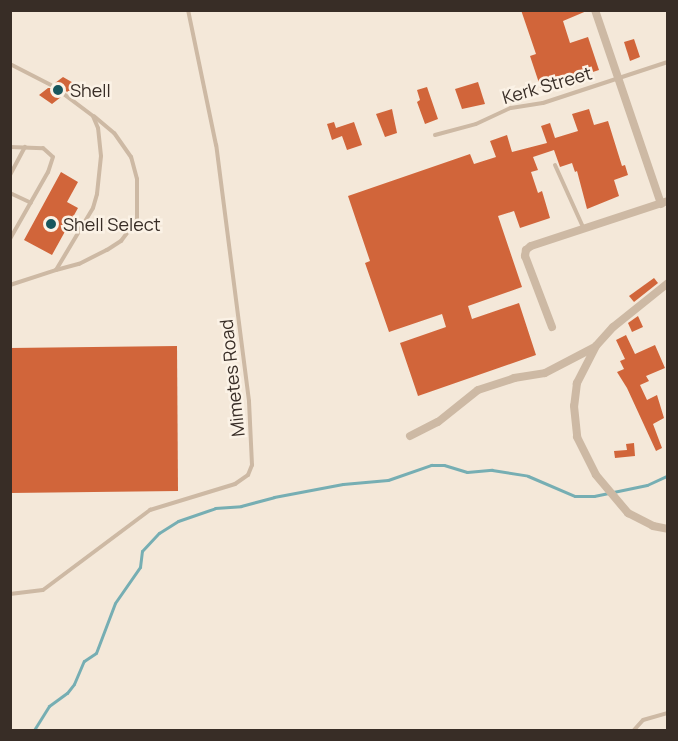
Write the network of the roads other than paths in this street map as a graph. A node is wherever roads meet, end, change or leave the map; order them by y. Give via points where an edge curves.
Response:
1 (188, 10) edge
2 (596, 10) edge
3 (668, 62) edge
4 (10, 64) edge
5 (619, 78) junction
6 (51, 85) dead end
7 (64, 94) dead end
8 (93, 116) junction
9 (435, 135) dead end
10 (25, 146) junction
11 (10, 147) edge
12 (555, 165) dead end
13 (10, 175) edge
14 (10, 193) edge
15 (664, 202) edge
16 (31, 203) junction
17 (584, 229) junction
18 (10, 239) edge
19 (56, 270) junction
20 (668, 283) edge
21 (10, 285) edge
22 (552, 327) dead end
23 (596, 346) junction
24 (410, 436) dead end
25 (668, 529) edge
26 (10, 594) edge
27 (668, 713) edge
28 (634, 730) edge

1 - 26 lane, Mimetes Road via 216,145 249,401 252,465 248,475 235,484 150,510 39,592
2 - 5 street
3 - 5 lane, Kerk Street
4 - 6 lane
5 - 9 lane, Kerk Street via 543,103 511,108 476,124
5 - 15 street
7 - 8 lane
8 - 19 lane via 101,156 97,194 93,208
8 - 19 lane via 114,133 131,157 136,179 136,220 121,241 107,250 80,264
10 - 11 lane
10 - 13 lane
10 - 16 lane via 43,148 53,156
12 - 17 lane
14 - 16 lane
15 - 17 street
16 - 18 lane
17 - 22 street via 526,250
19 - 21 lane
20 - 23 street via 613,327
23 - 24 street via 545,373 478,390 438,422
23 - 25 street via 575,392 577,437 596,475 619,505 634,517
27 - 28 lane via 643,720

